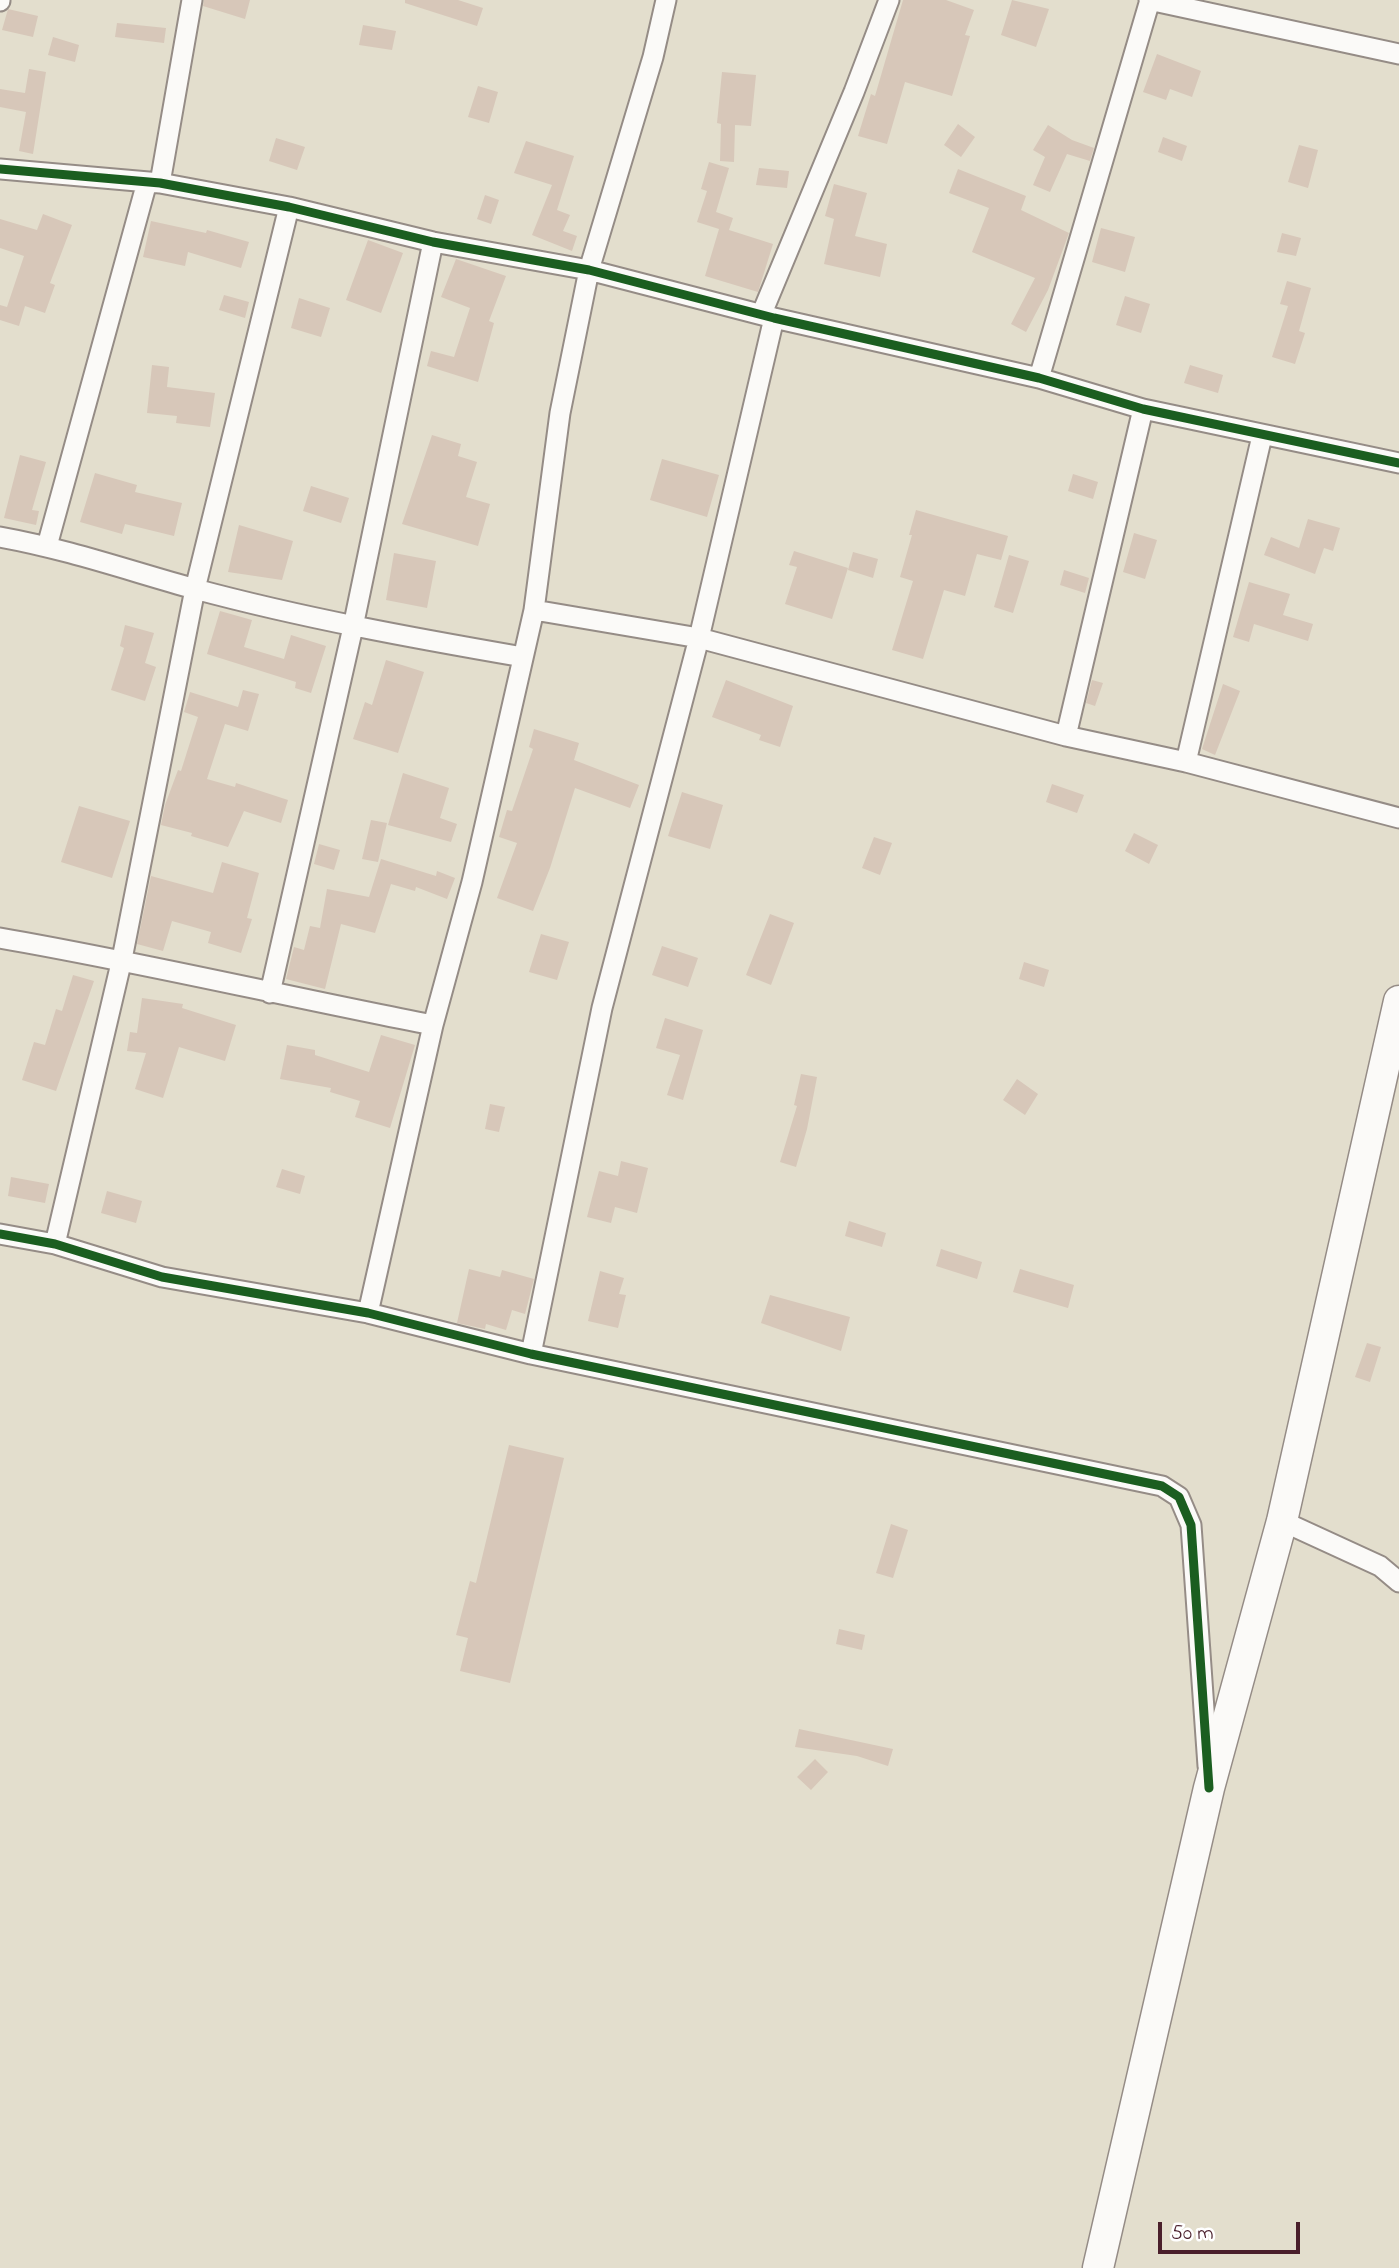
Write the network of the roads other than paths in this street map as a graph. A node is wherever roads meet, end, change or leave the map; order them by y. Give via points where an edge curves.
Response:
1 (192, 0) edge
2 (666, 0) edge
3 (888, 0) edge
4 (1149, 0) edge
5 (1399, 54) edge
6 (0, 170) edge
7 (154, 183) junction
8 (289, 207) junction
9 (433, 242) junction
10 (589, 270) junction
11 (768, 316) junction
12 (1038, 378) junction
13 (1143, 409) junction
14 (1262, 436) junction
15 (1399, 463) edge
16 (0, 537) edge
17 (47, 546) junction
18 (195, 589) junction
19 (534, 610) junction
20 (353, 627) junction
21 (699, 638) junction
22 (523, 657) junction
23 (1066, 736) junction
24 (1186, 762) junction
25 (1399, 818) edge
26 (0, 938) edge
27 (122, 959) junction
28 (270, 993) junction
29 (1399, 1001) edge
30 (433, 1025) junction
31 (0, 1234) edge
32 (55, 1244) junction
33 (368, 1313) junction
34 (531, 1354) junction
35 (1282, 1521) junction
36 (1399, 1582) edge
37 (1209, 1788) junction
38 (1098, 2268) edge

1 - 7 street
2 - 10 street
3 - 11 street
4 - 5 street
4 - 12 street
6 - 7 street
7 - 8 street
7 - 17 street
8 - 9 street
8 - 18 street
9 - 10 street
9 - 20 street
10 - 11 street
10 - 19 street via 560,413
11 - 12 street
11 - 21 street
12 - 13 street
13 - 14 street
13 - 23 street
14 - 15 street
14 - 24 street
16 - 17 street
17 - 18 street
18 - 20 street
18 - 27 street
19 - 21 street
19 - 22 street
20 - 22 street
20 - 28 street
21 - 23 street
21 - 34 street via 602,1008
22 - 30 street via 472,882
23 - 24 street
24 - 25 street
26 - 27 street
27 - 28 street
27 - 32 street
28 - 30 street
29 - 35 main road
30 - 33 street
31 - 32 street
32 - 33 street via 162,1277
33 - 34 street
34 - 37 street via 845,1417 1170,1491 1183,1503 1191,1525
35 - 36 street via 1380,1566
35 - 37 main road
37 - 38 main road

